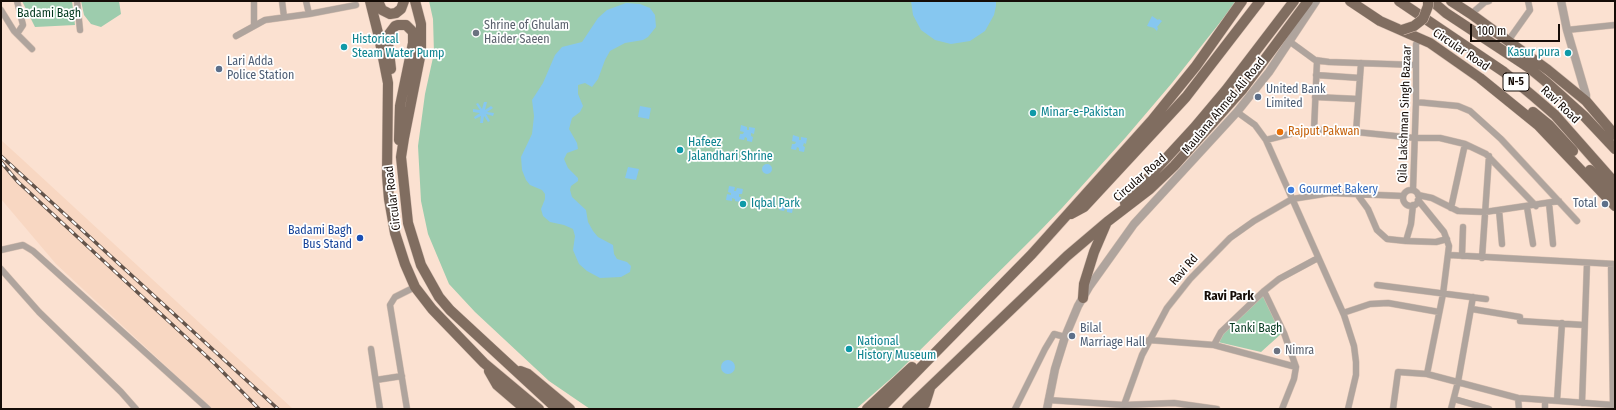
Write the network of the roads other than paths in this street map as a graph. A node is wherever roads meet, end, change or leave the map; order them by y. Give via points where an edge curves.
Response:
1 (17, 1) edge
2 (77, 1) edge
3 (254, 1) edge
4 (282, 1) edge
5 (306, 1) edge
6 (370, 1) edge
7 (378, 1) edge
8 (404, 1) edge
9 (415, 1) edge
10 (1242, 1) edge
11 (1260, 1) edge
12 (1294, 1) edge
13 (1308, 1) edge
14 (1316, 1) edge
15 (1350, 1) edge
16 (1358, 1) edge
17 (1399, 1) edge
18 (1428, 1) edge
19 (1432, 1) edge
20 (1451, 1) edge
21 (1488, 1) edge
22 (1528, 1) edge
23 (1561, 1) edge
24 (356, 5) dead end
25 (1, 10) edge
26 (309, 14) junction
27 (1471, 14) junction
28 (284, 17) junction
29 (254, 25) junction
30 (1615, 25) edge
31 (80, 30) dead end
32 (1402, 30) junction
33 (1567, 30) junction
34 (17, 34) junction
35 (236, 36) dead end
36 (1420, 38) junction
37 (1289, 41) junction
38 (1508, 41) junction
39 (32, 49) dead end
40 (1317, 61) junction
41 (1361, 64) junction
42 (1416, 65) junction
43 (1316, 75) junction
44 (1360, 78) junction
45 (388, 83) junction
46 (1315, 97) junction
47 (1358, 99) junction
48 (1416, 102) junction
49 (1586, 102) junction
50 (1237, 112) junction
51 (1314, 130) junction
52 (1613, 130) edge
53 (1356, 132) junction
54 (1415, 138) junction
55 (1266, 140) junction
56 (1465, 144) junction
57 (1615, 149) edge
58 (1489, 156) junction
59 (401, 157) junction
60 (1174, 166) junction
61 (1182, 174) junction
62 (1615, 183) edge
63 (1413, 190) junction
64 (1357, 194) junction
65 (1403, 196) junction
66 (1615, 196) edge
67 (1418, 198) junction
68 (1292, 199) junction
69 (1559, 201) junction
70 (1549, 203) junction
71 (1412, 205) junction
72 (1527, 206) junction
73 (1536, 206) junction
74 (1615, 206) edge
75 (1450, 208) junction
76 (1499, 210) junction
77 (1485, 212) junction
78 (1063, 219) junction
79 (1577, 221) dead end
80 (1107, 222) junction
81 (1463, 228) dead end
82 (1447, 239) junction
83 (1406, 241) junction
84 (1502, 244) dead end
85 (1533, 244) dead end
86 (1553, 244) dead end
87 (1, 250) edge
88 (1449, 255) junction
89 (1462, 256) junction
90 (1318, 258) junction
91 (1482, 258) junction
92 (1587, 263) junction
93 (1613, 264) edge
94 (1, 269) edge
95 (1377, 284) dead end
96 (415, 287) junction
97 (1264, 291) junction
98 (1442, 294) junction
99 (1474, 297) junction
100 (1083, 298) junction
101 (1486, 299) dead end
102 (1472, 309) junction
103 (1439, 312) junction
104 (1343, 313) junction
105 (1562, 324) junction
106 (1584, 325) junction
107 (955, 332) junction
108 (1065, 337) junction
109 (1149, 340) junction
110 (1214, 345) junction
111 (371, 349) dead end
112 (1614, 357) edge
113 (484, 363) junction
114 (1296, 367) junction
115 (513, 369) junction
116 (1426, 374) junction
117 (402, 376) junction
118 (376, 380) junction
119 (1458, 382) junction
120 (931, 386) junction
121 (1518, 398) junction
122 (1454, 399) junction
123 (1048, 400) junction
124 (1545, 400) junction
125 (1557, 401) junction
126 (1570, 402) junction
127 (1582, 403) junction
128 (1129, 407) edge
129 (1613, 407) edge
130 (136, 409) edge
131 (208, 409) edge
132 (380, 409) edge
133 (407, 409) edge
134 (525, 409) edge
135 (539, 409) edge
136 (557, 409) edge
137 (570, 409) edge
138 (867, 409) edge
139 (880, 409) edge
140 (907, 409) edge
141 (920, 409) edge
142 (1015, 409) edge
143 (1047, 409) edge
144 (1217, 409) edge
145 (1282, 409) edge
146 (1348, 409) edge
147 (1393, 409) edge
148 (1451, 409) edge
149 (1486, 409) edge
150 (1519, 409) edge
151 (1545, 409) edge
152 (1570, 409) edge

1 - 34 street via 23,25
2 - 31 street
3 - 29 street
4 - 28 street
5 - 26 street
6 - 45 main road, Circular Road
7 - 8 main road via 382,10 390,14 401,9
9 - 59 main road, Circular Road via 421,24 421,52
10 - 78 main road, Circular Road via 1196,66 1153,119
11 - 78 main road, Circular Road via 1186,97 1142,146 1084,207
12 - 80 main road, Circular Road via 1194,128
13 - 60 main road, Circular Road via 1242,90
14 - 37 street, Maulana Ahmed Ali Road
15 - 36 main road, Circular Road via 1380,21
16 - 32 main road, Circular Road
17 - 62 main road, Ravi Road / N-5 via 1504,72 1533,96 1555,115
18 - 32 main road, bridge via 1423,19 1414,26
19 - 57 main road, Circular Road via 1528,68 1566,99
20 - 27 main road, Ravi Road / N-5
21 - 27 street
22 - 38 street via 1530,10
23 - 33 street
24 - 26 street
25 - 34 street
26 - 28 street
27 - 38 main road, Ravi Road / N-5
28 - 29 street
29 - 35 street
30 - 33 street
32 - 66 main road, Circular Road via 1443,48 1497,84 1549,126
33 - 49 street
34 - 39 street
36 - 42 street, Qila Lakshman Singh Bazaar via 1416,44
36 - 74 main road, Circular Road via 1480,78 1538,125
37 - 40 street
37 - 50 street, Maulana Ahmed Ali Road via 1269,72
38 - 49 main road, Ravi Road / N-5
40 - 41 street
40 - 43 street
41 - 42 street
41 - 44 street
42 - 48 street, Qila Lakshman Singh Bazaar
43 - 44 street
43 - 46 street
44 - 47 street
45 - 59 main road via 391,69 389,34 395,26 402,24 410,28 414,37 399,116
45 - 96 main road, Circular Road via 389,199 399,248
46 - 47 street
46 - 51 street
47 - 53 street
48 - 54 street, Qila Lakshman Singh Bazaar
48 - 69 street via 1458,106 1470,111 1501,139
49 - 52 main road, Ravi Road / N-5
50 - 55 street via 1256,125
50 - 61 street, Maulana Ahmed Ali Road
51 - 53 street
51 - 55 street
53 - 54 street
54 - 56 street via 1440,138
54 - 63 street, Qila Lakshman Singh Bazaar
55 - 68 street
56 - 58 street
56 - 75 street
58 - 73 street
58 - 77 street
59 - 115 main road, Circular Road via 408,223 428,280 450,310
60 - 61 street
60 - 80 main road, Circular Road via 1150,189
61 - 100 street, Maulana Ahmed Ali Road via 1134,224
63 - 65 street via 1405,191
63 - 67 street
64 - 65 street, Ravi Rd
64 - 68 street, Ravi Rd via 1330,193
64 - 83 street via 1368,209 1377,230 1387,239
65 - 71 street via 1405,203
67 - 71 street
67 - 75 street via 1432,198
67 - 82 street
68 - 90 street
68 - 109 street, Ravi Rd via 1254,221 1230,238 1210,257 1168,308
69 - 70 street
69 - 79 street
70 - 73 street
70 - 86 street
71 - 83 street via 1412,224
72 - 73 street
72 - 76 street
72 - 85 street
75 - 77 street via 1458,211
76 - 77 street
76 - 84 street
77 - 91 street
78 - 107 main road, Circular Road
80 - 100 main road via 1094,252 1084,284
80 - 120 main road, Circular Road via 1062,261
81 - 89 street
82 - 83 street via 1436,242
82 - 88 street
87 - 131 street via 23,245 33,251
88 - 89 street
88 - 98 street
89 - 91 street
90 - 97 street via 1279,279
90 - 104 street
91 - 92 street
92 - 93 street
92 - 106 street
93 - 112 street
94 - 130 street via 39,312
95 - 98 street
96 - 113 main road, Circular Road via 432,309
96 - 117 street via 395,297 390,305
97 - 110 street via 1221,332
97 - 114 street via 1284,333
98 - 99 street
98 - 103 street
99 - 101 street
99 - 102 street
100 - 108 street, Maulana Ahmed Ali Road
102 - 105 street via 1520,317 1520,322
102 - 119 street
103 - 104 street via 1388,303 1370,304
103 - 116 street
104 - 146 street via 1354,346 1356,362 1356,375
105 - 106 street
105 - 125 street
106 - 127 street
107 - 138 main road via 936,344
107 - 139 main road, Circular Road
108 - 123 street, Maulana Ahmed Ali Road
108 - 142 street via 1054,334
109 - 110 street
109 - 128 street, Ravi Rd via 1142,355
110 - 114 street
111 - 118 street
112 - 129 street
113 - 134 main road via 497,385
113 - 135 main road, Circular Road
114 - 145 street
115 - 136 main road, Circular Road
115 - 137 main road via 528,374
116 - 119 street
116 - 147 street via 1398,372
117 - 118 street
117 - 133 street
118 - 132 street
119 - 121 street
119 - 122 street
120 - 140 main road, Circular Road
120 - 141 main road via 925,404
121 - 124 street
121 - 150 street
122 - 148 street
122 - 149 street
123 - 128 street
123 - 143 street, Maulana Ahmed Ali Road
124 - 125 street
124 - 151 street
125 - 126 street
126 - 127 street
126 - 152 street
127 - 129 street
128 - 144 street via 1174,403

